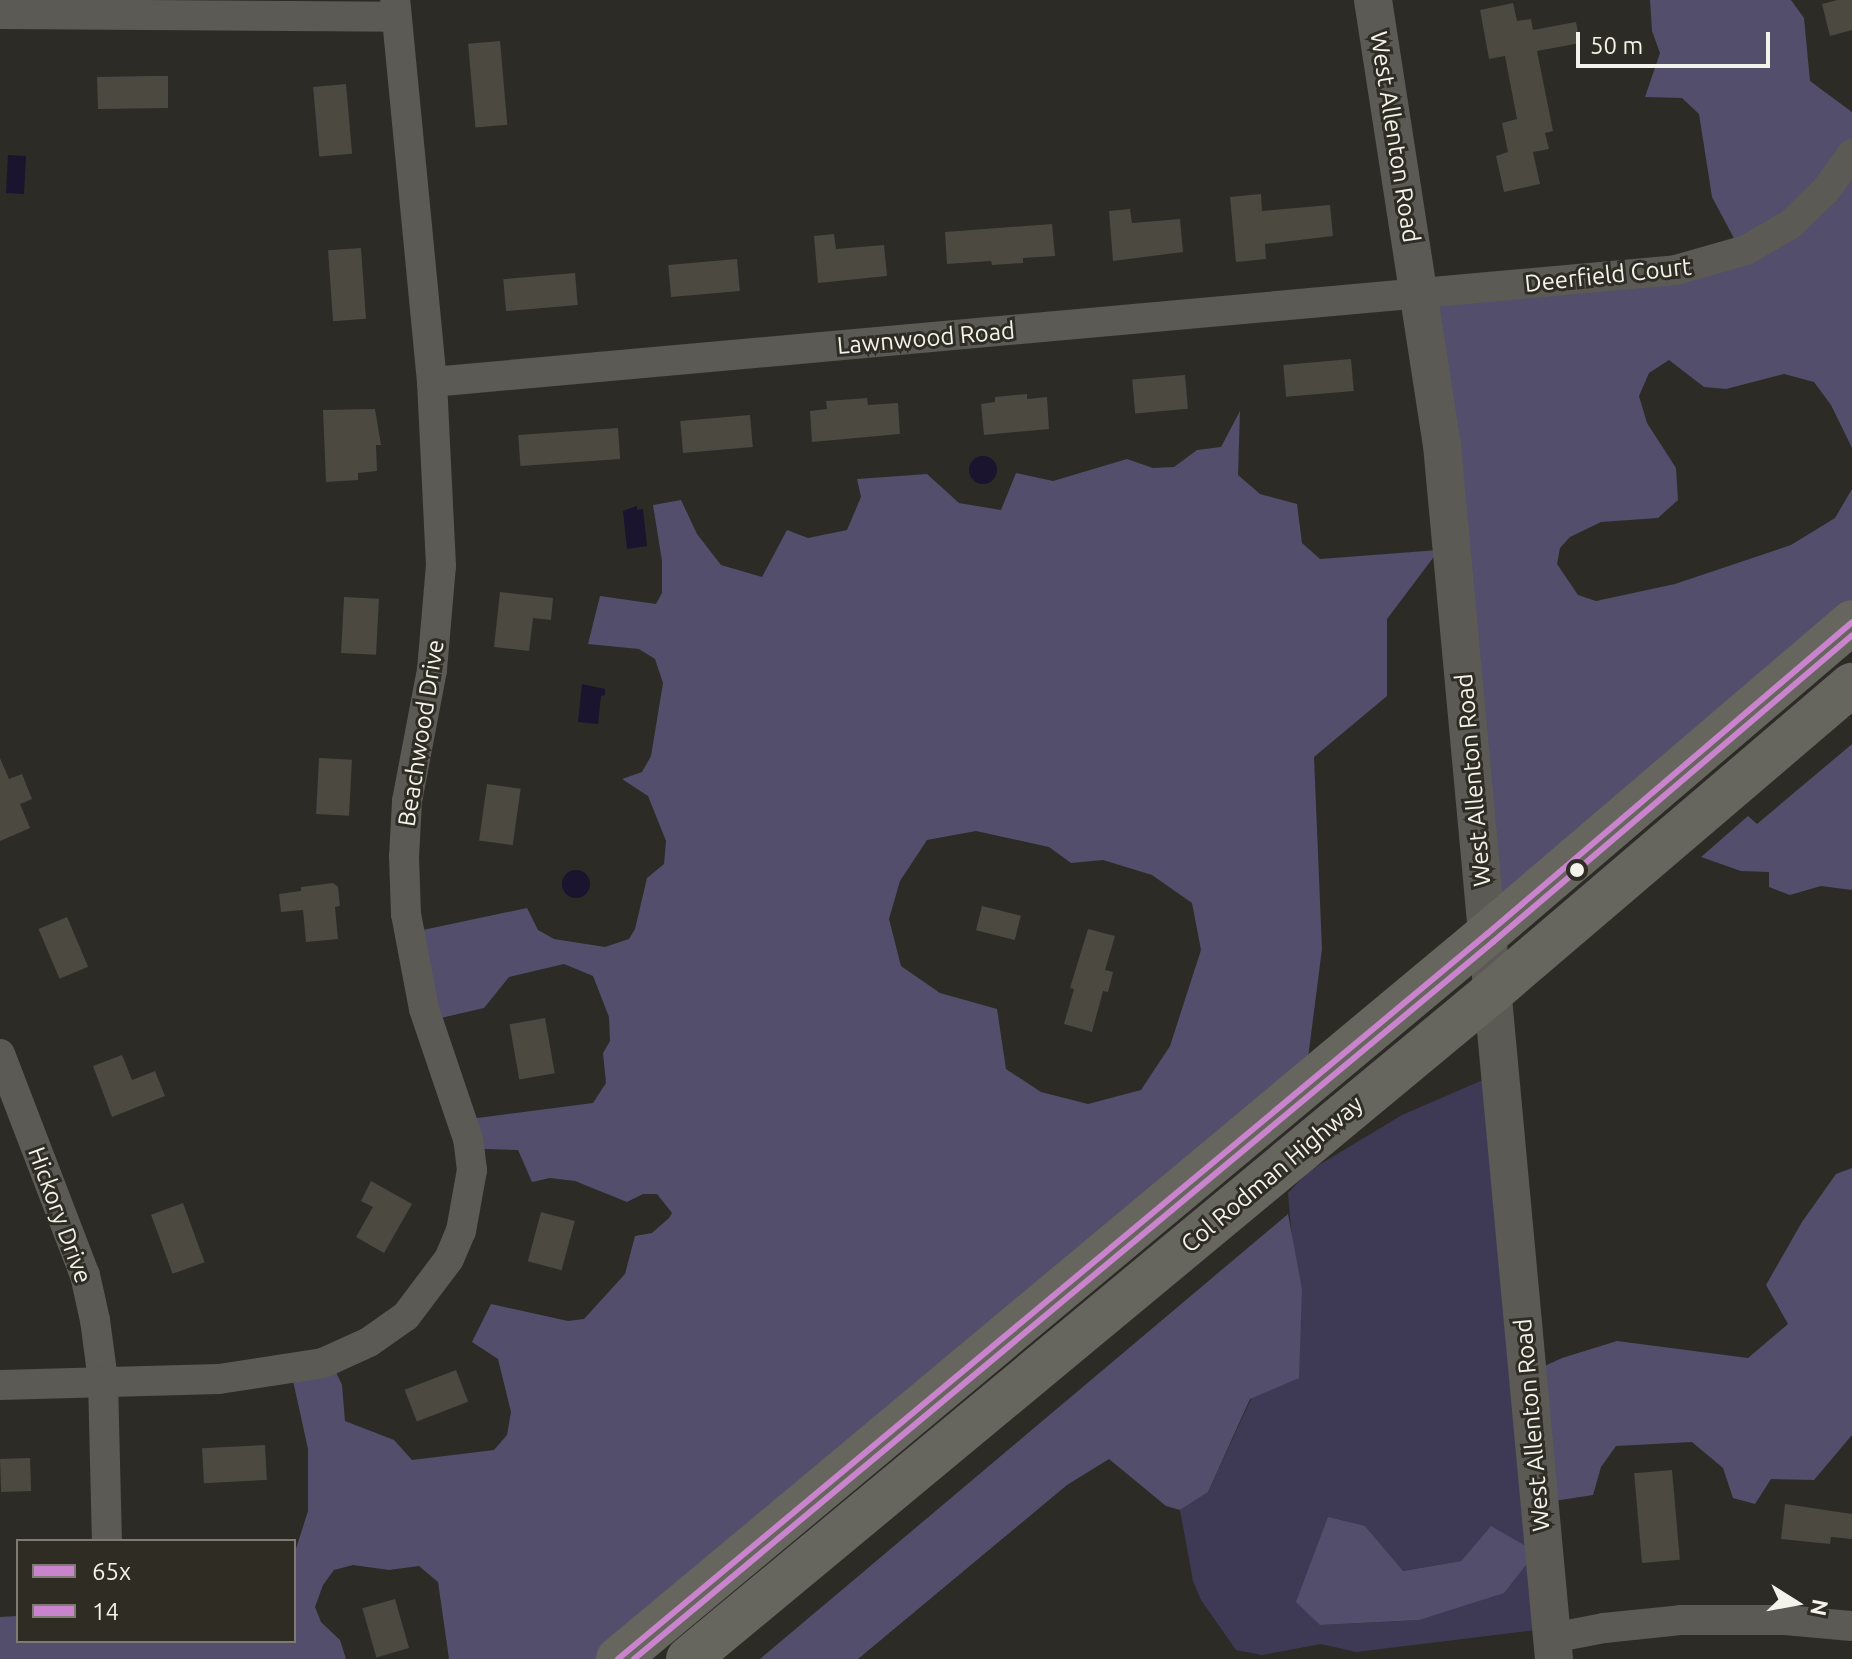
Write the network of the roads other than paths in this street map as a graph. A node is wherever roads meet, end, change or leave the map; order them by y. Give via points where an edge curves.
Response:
1 (1373, 0) edge
2 (396, 8) edge
3 (0, 14) edge
4 (1852, 154) edge
5 (1419, 294) junction
6 (432, 382) junction
7 (1852, 622) edge
8 (1852, 685) edge
9 (1487, 934) junction
10 (1492, 992) junction
11 (0, 1054) edge
12 (103, 1380) junction
13 (0, 1385) edge
14 (107, 1539) edge
15 (1852, 1626) edge
16 (1553, 1648) edge
17 (618, 1659) edge
18 (688, 1659) edge

1 - 5 street, West Allenton Road
2 - 3 street
2 - 6 street, Beachwood Drive
4 - 5 street, Deerfield Court via 1826,190 1791,224 1711,263
5 - 6 street, Lawnwood Road
5 - 9 street, West Allenton Road via 1442,445
6 - 12 street, Beachwood Drive via 439,615 407,801 404,857 413,963 468,1139 472,1170 461,1231 449,1259 406,1316 369,1342 323,1363 219,1379
7 - 9 highway, Col Rodman Highway
8 - 10 highway, Col Rodman Highway
9 - 10 street, West Allenton Road
9 - 17 highway, Col Rodman Highway
10 - 16 street, West Allenton Road
10 - 18 highway, Col Rodman Highway
11 - 12 street, Hickory Drive via 85,1275
12 - 13 street, Beachwood Drive
12 - 14 street, Hickory Drive
15 - 16 street via 1681,1620 1604,1628

